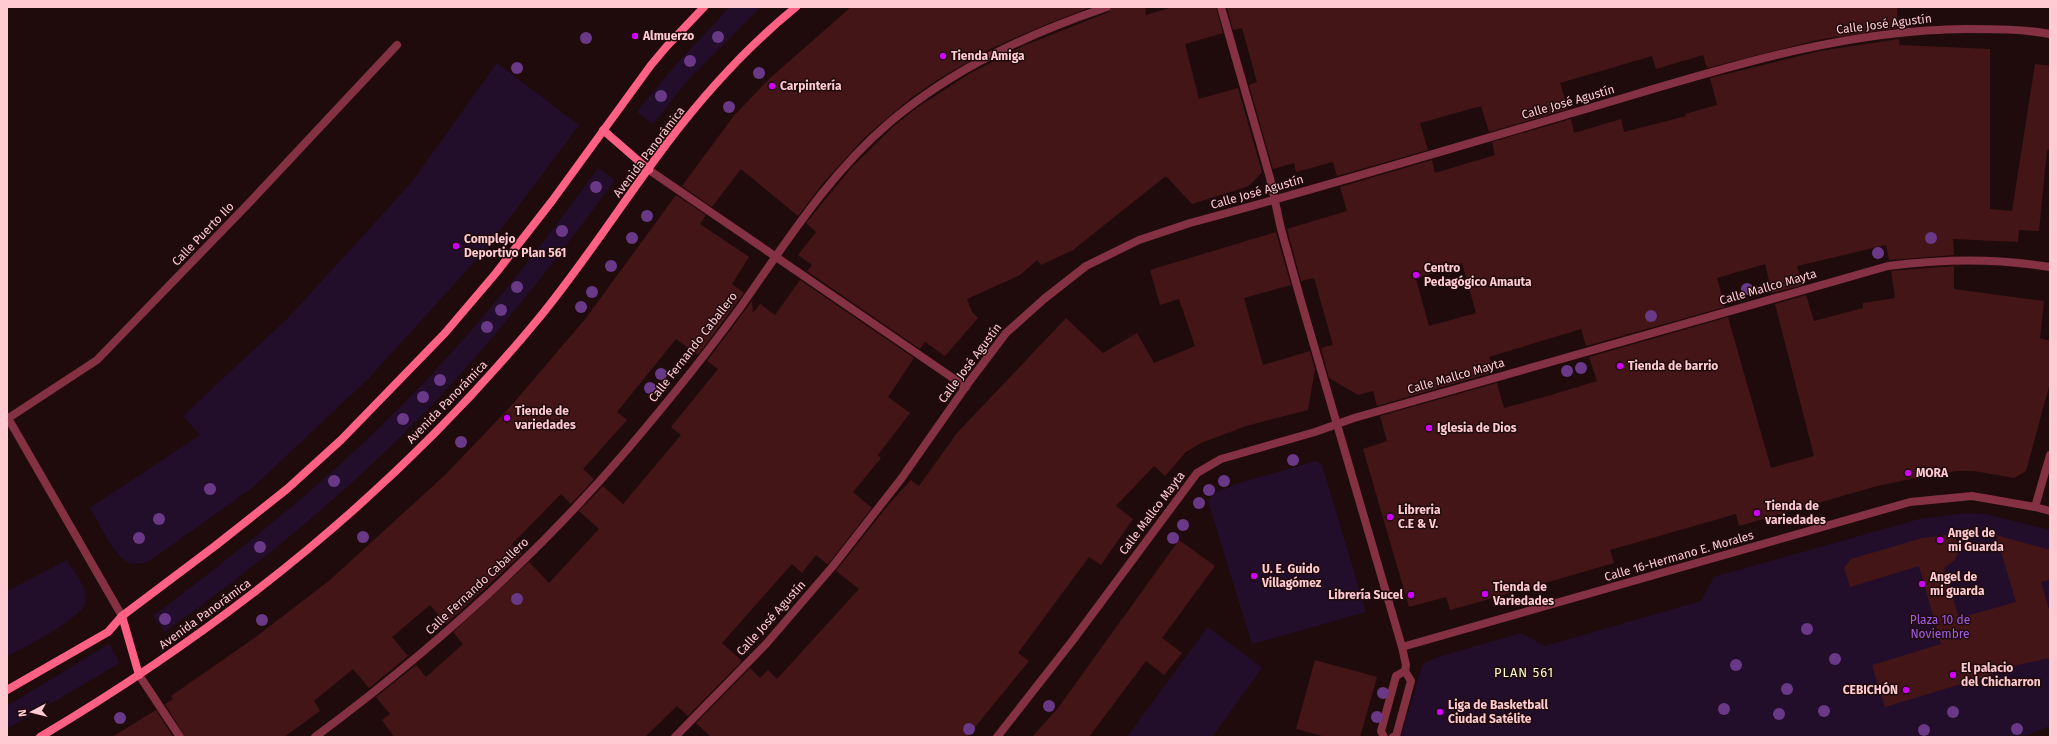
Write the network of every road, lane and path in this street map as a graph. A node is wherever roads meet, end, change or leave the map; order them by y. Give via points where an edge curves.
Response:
1 (704, 7) edge
2 (796, 7) edge
3 (1107, 7) edge
4 (1221, 7) edge
5 (2050, 34) edge
6 (398, 45) dead end
7 (603, 130) junction
8 (649, 170) junction
9 (1274, 200) junction
10 (775, 257) junction
11 (2050, 267) edge
12 (966, 388) junction
13 (8, 419) edge
14 (1337, 424) junction
15 (2050, 455) edge
16 (2035, 507) junction
17 (2050, 511) edge
18 (122, 616) junction
19 (1402, 647) junction
20 (1406, 668) junction
21 (139, 675) junction
22 (7, 690) edge
23 (40, 737) edge
24 (180, 737) edge
25 (315, 737) edge
26 (675, 737) edge
27 (997, 737) edge
28 (1384, 737) edge
29 (1393, 737) edge

1 - 7 main road via 667,46
2 - 8 main road, Avenida Panorámica via 767,31 715,85 668,142
3 - 10 street, Calle Fernando Caballero via 1057,24 1006,46 948,80 889,123 832,180
4 - 9 street
5 - 9 street, Calle José Agustín via 2000,29 1924,30 1858,37 1806,47
6 - 13 street, Calle Puerto Ilo via 97,360
7 - 8 main road
7 - 18 main road via 496,273 445,333 394,387 287,489
8 - 10 street
8 - 21 main road, Avenida Panorámica via 577,271 460,408 316,544 247,599
9 - 12 street, Calle José Agustín via 1153,235 1086,266 1006,333
9 - 14 street
10 - 12 street
10 - 25 street, Calle Fernando Caballero via 692,371 627,450 560,524 431,645
11 - 14 street, Calle Mallco Mayta via 2011,261 1965,259 1888,266
12 - 26 street, Calle José Agustín via 901,479 833,566 766,644
13 - 18 street
14 - 19 street
14 - 27 street, Calle Mallco Mayta via 1221,458 1196,474 1073,640
15 - 16 street
16 - 17 street, Calle 16-Hermano E. Morales
16 - 19 street, Calle 16-Hermano E. Morales via 1972,496 1910,502
18 - 21 main road
18 - 22 main road via 108,632
19 - 20 street
20 - 28 street via 1396,676 1381,731
20 - 29 street via 1411,681 1411,693 1396,736
21 - 23 main road, Avenida Panorámica
21 - 24 street

